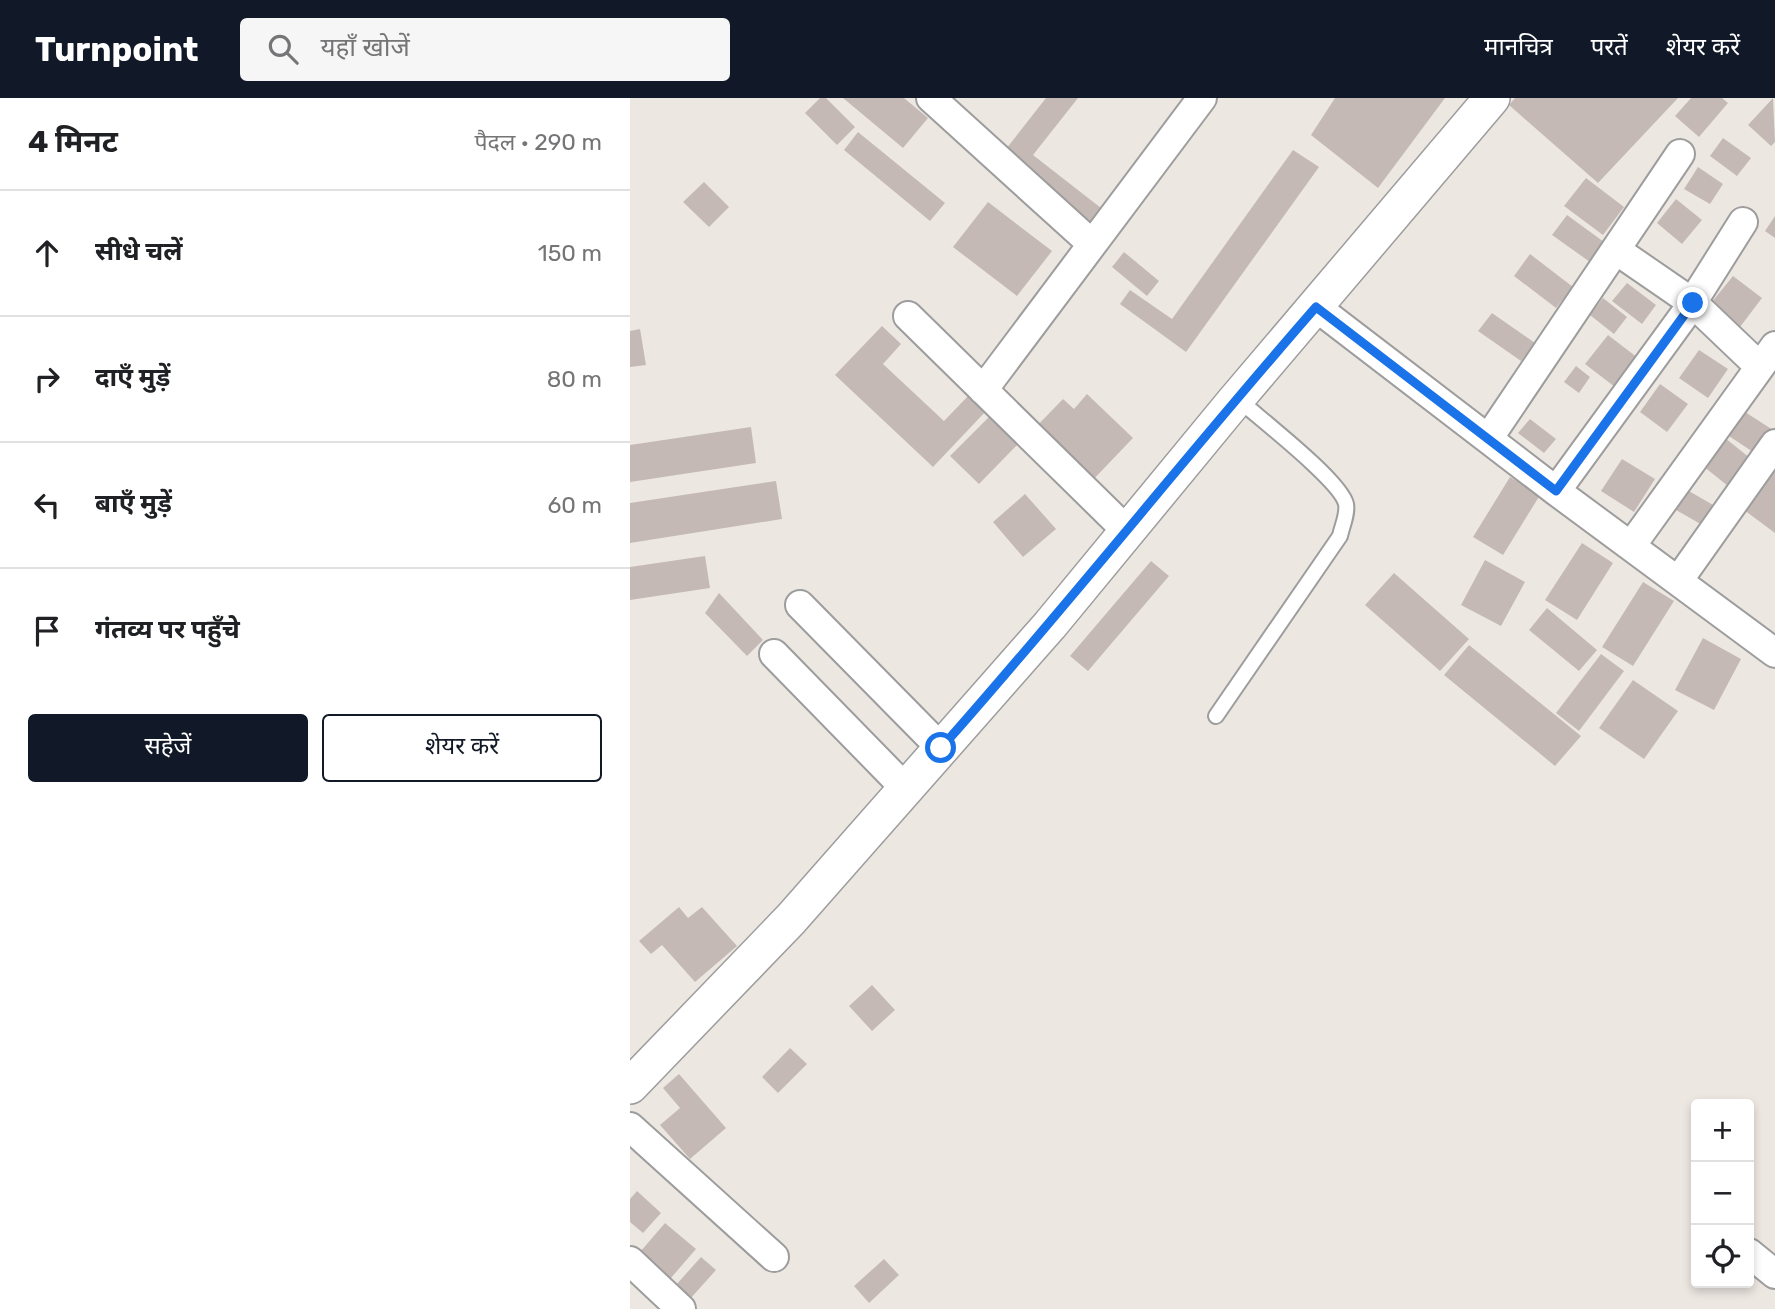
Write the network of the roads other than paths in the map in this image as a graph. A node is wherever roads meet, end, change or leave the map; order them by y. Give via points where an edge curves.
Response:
1 (931, 98) edge
2 (1202, 98) edge
3 (1492, 98) edge
4 (1680, 154) dead end
5 (1743, 222) dead end
6 (1092, 244) junction
7 (1616, 250) junction
8 (1693, 303) junction
9 (1316, 307) junction
10 (908, 316) dead end
11 (1767, 356) edge
12 (983, 390) junction
13 (1237, 398) junction
14 (1488, 439) junction
15 (1775, 444) edge
16 (1556, 491) junction
17 (1128, 531) junction
18 (1631, 546) junction
19 (1678, 581) junction
20 (800, 604) dead end
21 (1775, 653) edge
22 (774, 654) dead end
23 (1216, 716) dead end
24 (941, 748) junction
25 (906, 789) junction
26 (630, 1086) edge
27 (630, 1127) edge
28 (774, 1257) dead end
29 (1754, 1257) edge
30 (630, 1261) edge
31 (1775, 1274) edge
32 (681, 1309) edge

1 - 6 street
2 - 6 street
3 - 9 street
4 - 7 street
5 - 8 street
6 - 12 street
7 - 8 street
7 - 14 street
8 - 11 street
8 - 16 street
9 - 13 street
9 - 14 street
10 - 12 street
11 - 18 street
12 - 17 street
13 - 17 street
13 - 23 lane via 1321,471 1340,492 1346,512 1340,536
14 - 16 street
15 - 19 street
16 - 18 street
17 - 24 street
18 - 19 street
19 - 21 street
20 - 24 street
22 - 25 street
24 - 25 street
25 - 26 street via 791,919
27 - 28 street
29 - 31 street
30 - 32 street

